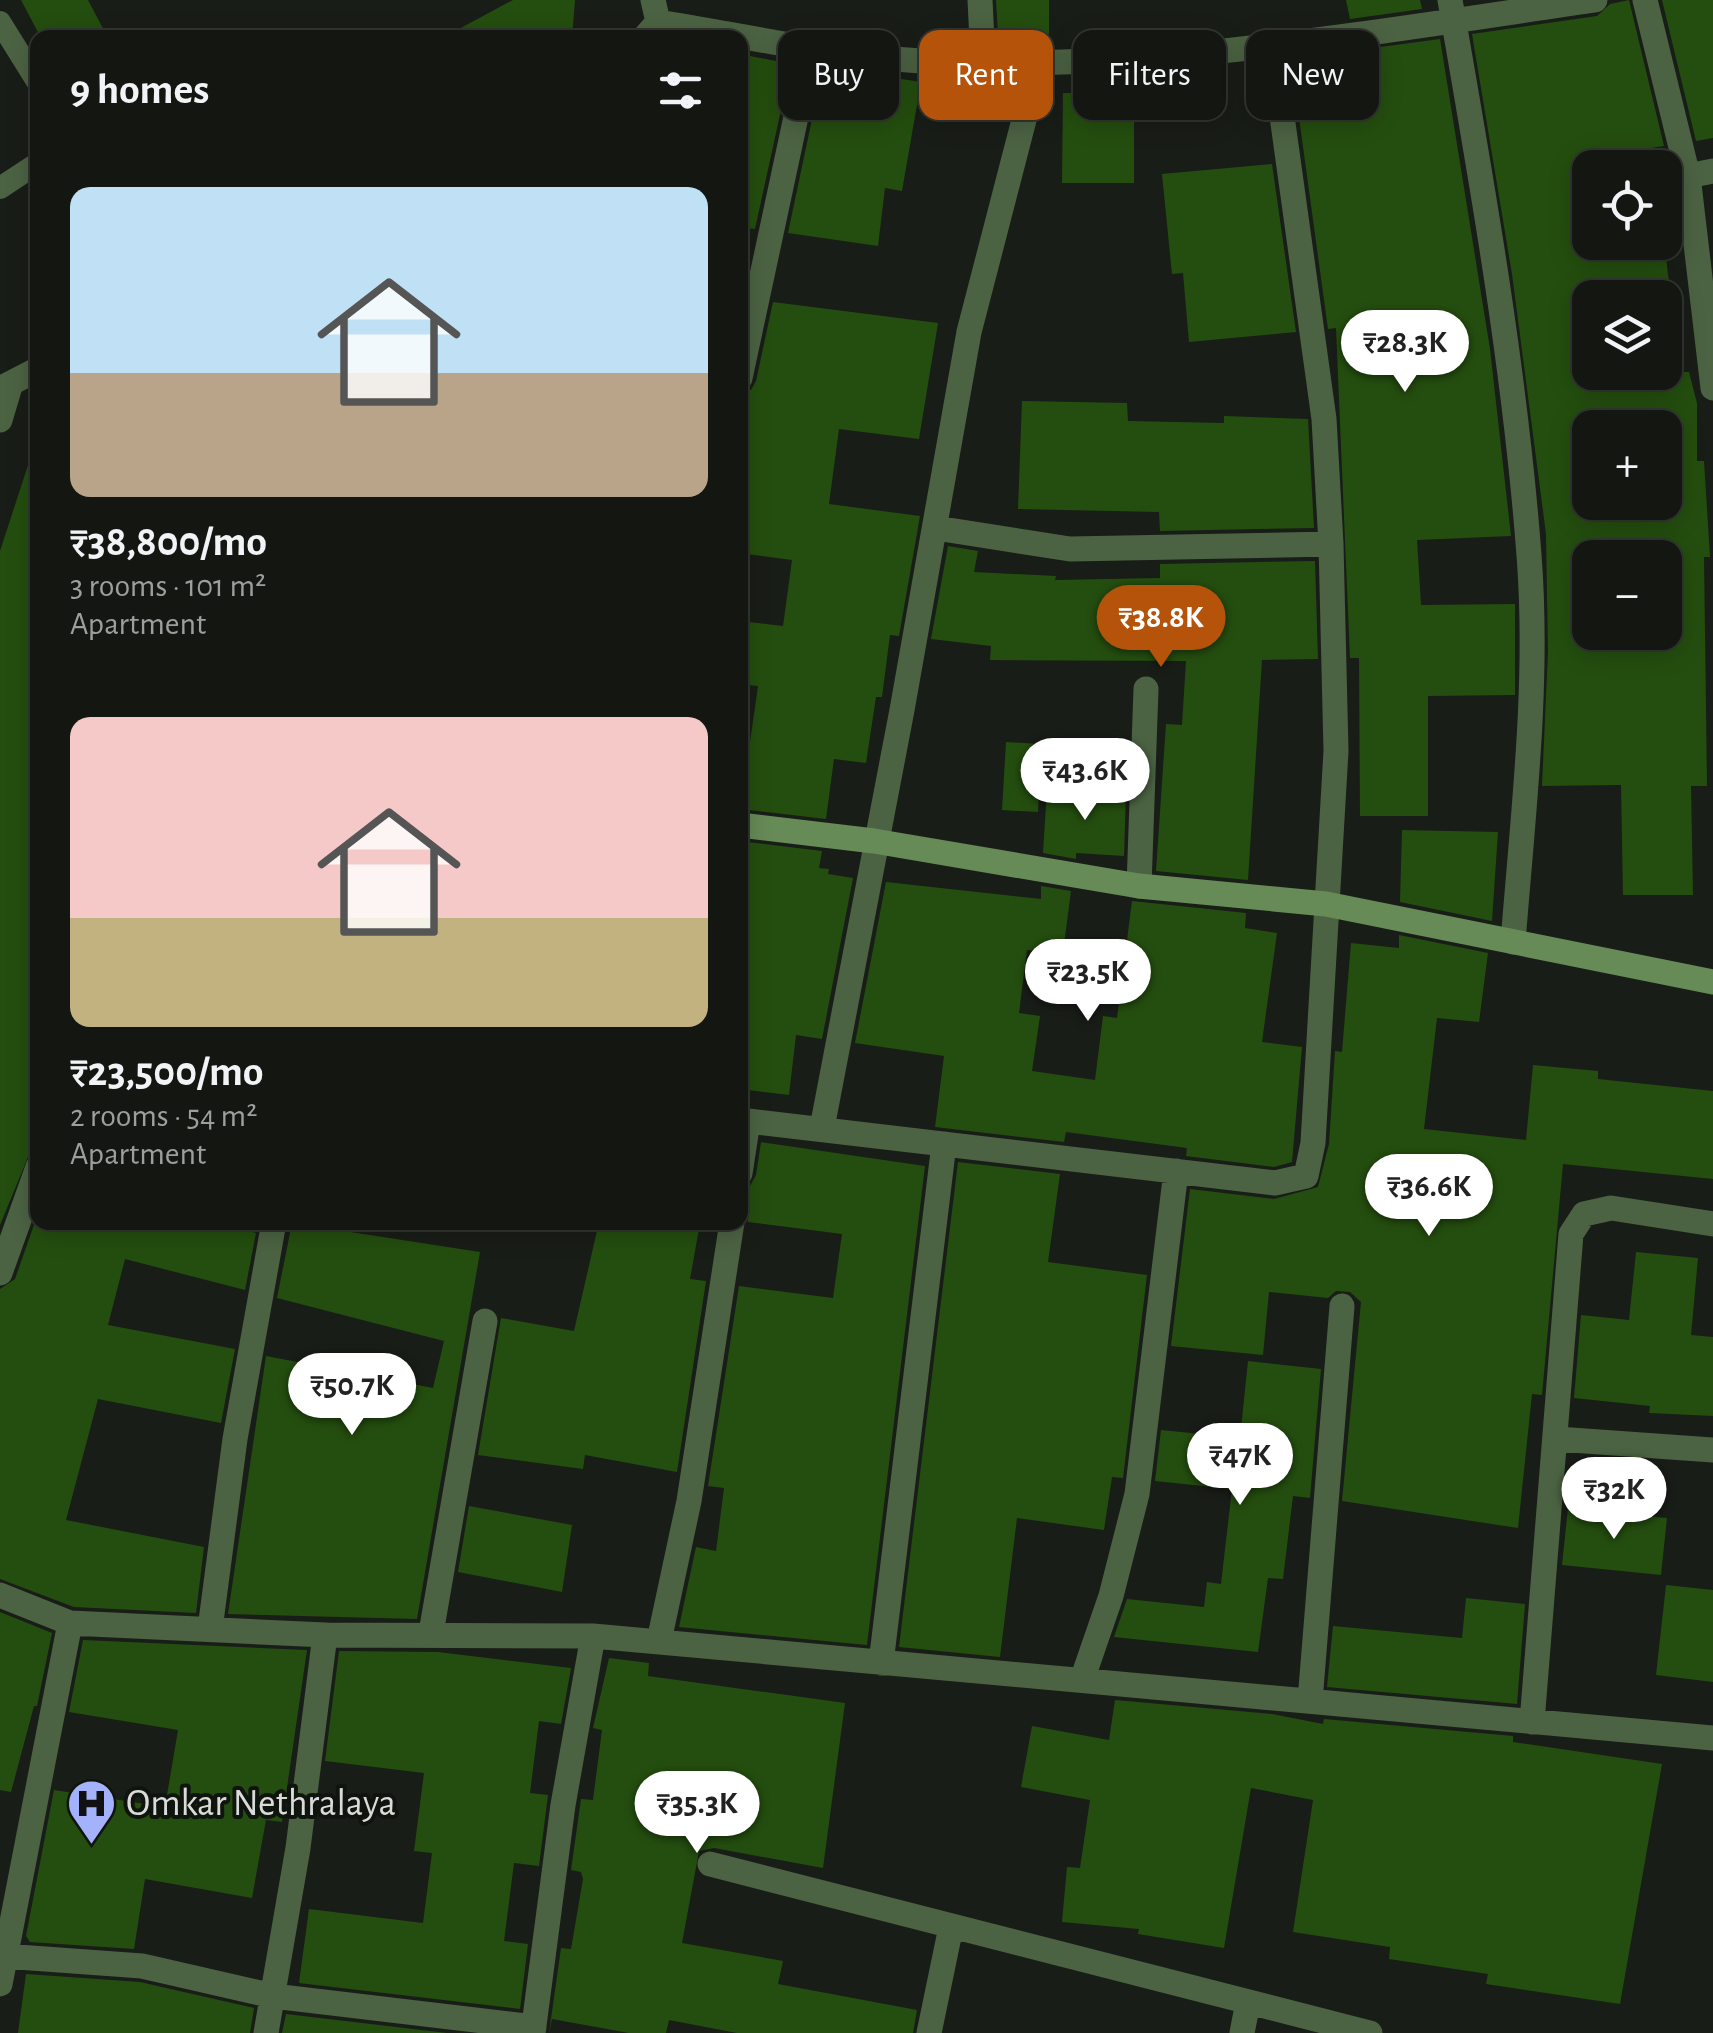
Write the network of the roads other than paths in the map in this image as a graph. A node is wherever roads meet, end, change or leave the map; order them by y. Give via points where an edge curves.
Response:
1 (980, 0) edge
2 (1595, 0) edge
3 (1646, 0) edge
4 (1452, 10) edge
5 (652, 20) edge
6 (0, 22) edge
7 (713, 30) edge
8 (981, 30) edge
9 (1346, 30) edge
10 (748, 36) edge
11 (778, 41) edge
12 (1246, 48) edge
13 (1053, 62) edge
14 (30, 70) edge
15 (795, 120) edge
16 (1024, 120) edge
17 (1283, 120) edge
18 (30, 168) edge
19 (1700, 174) edge
20 (0, 188) edge
21 (748, 341) edge
22 (30, 373) edge
23 (6, 386) edge
24 (1713, 388) edge
25 (0, 420) edge
26 (936, 528) junction
27 (1330, 544) junction
28 (1146, 689) dead end
29 (748, 826) edge
30 (874, 840) junction
31 (1139, 886) junction
32 (1326, 904) junction
33 (1514, 942) junction
34 (1713, 982) edge
35 (748, 1121) edge
36 (822, 1128) junction
37 (944, 1144) junction
38 (1176, 1171) junction
39 (30, 1189) edge
40 (1713, 1224) edge
41 (273, 1230) edge
42 (731, 1230) edge
43 (0, 1273) edge
44 (1342, 1306) dead end
45 (485, 1321) dead end
46 (1557, 1439) junction
47 (1713, 1450) edge
48 (0, 1595) edge
49 (70, 1623) junction
50 (210, 1629) junction
51 (431, 1633) junction
52 (326, 1635) junction
53 (593, 1636) junction
54 (659, 1641) junction
55 (880, 1663) junction
56 (1082, 1680) junction
57 (1310, 1701) junction
58 (1532, 1722) junction
59 (1713, 1738) edge
60 (710, 1864) dead end
61 (951, 1927) junction
62 (4, 1956) junction
63 (0, 1984) edge
64 (273, 1996) junction
65 (1248, 2002) junction
66 (534, 2030) edge
67 (266, 2033) edge
68 (929, 2033) edge
69 (1242, 2033) edge
70 (1370, 2033) edge

1 - 8 street
2 - 4 street
3 - 19 street
4 - 9 street
4 - 33 street via 1514,410 1530,558 1530,708
5 - 7 street
6 - 14 lane
10 - 11 street
12 - 13 street via 1166,59
15 - 21 street
16 - 26 street via 968,332
17 - 27 street via 1324,419
18 - 20 lane
19 - 24 street
22 - 23 street
23 - 25 street
26 - 27 street via 1070,549
26 - 30 street
27 - 32 street via 1336,751
28 - 31 street
29 - 30 street
30 - 31 street
30 - 36 street
31 - 32 street
32 - 33 street
32 - 38 street via 1306,1176 1275,1183
33 - 34 street
35 - 36 street
36 - 37 street
37 - 38 street
37 - 55 street
38 - 56 street via 1138,1494
39 - 43 street
40 - 46 street via 1611,1208 1584,1214 1570,1234
41 - 50 street
42 - 54 street via 689,1500
44 - 57 street
45 - 51 street
46 - 47 street
46 - 58 street
48 - 49 street
49 - 50 street
49 - 62 street
50 - 52 street
51 - 52 street
51 - 53 street
52 - 64 street
53 - 54 street
53 - 66 street via 562,1805
54 - 55 street
55 - 56 street
56 - 57 street
57 - 58 street
58 - 59 street
60 - 61 street
61 - 65 street
61 - 68 street
62 - 63 street
62 - 64 street via 142,1966
64 - 66 street
64 - 67 street
65 - 69 street
65 - 70 street

